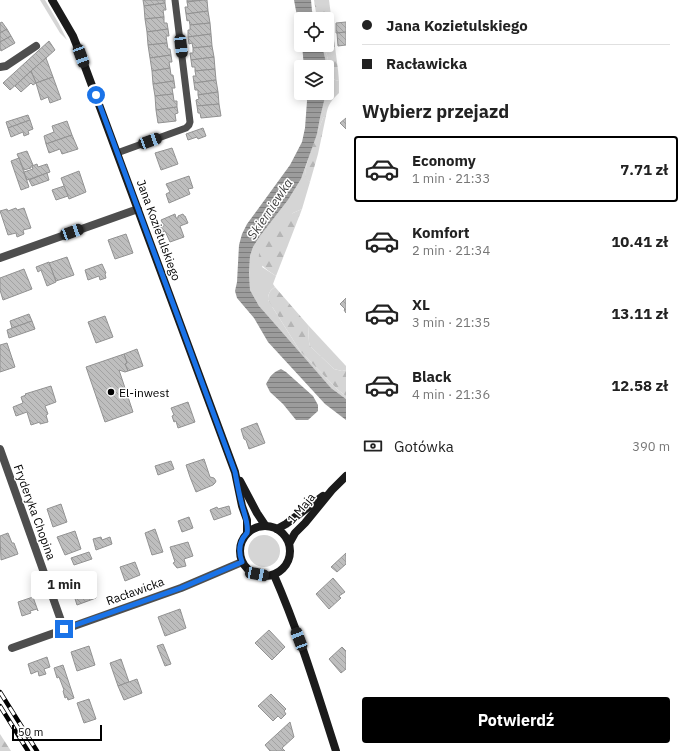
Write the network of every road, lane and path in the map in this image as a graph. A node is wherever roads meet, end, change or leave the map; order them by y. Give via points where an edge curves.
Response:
1 (52, 0) edge
2 (175, 0) edge
3 (36, 46) dead end
4 (0, 67) edge
5 (117, 153) junction
6 (138, 209) junction
7 (0, 258) edge
8 (0, 449) edge
9 (235, 472) junction
10 (346, 476) edge
11 (332, 490) junction
12 (265, 526) junction
13 (277, 529) junction
14 (247, 533) junction
15 (290, 542) junction
16 (242, 562) junction
17 (274, 575) junction
18 (64, 629) junction
19 (12, 648) dead end
20 (336, 751) edge

1 - 5 street, Jana Kozietulskiego via 73,36
2 - 5 lane via 189,125
3 - 4 street via 6,66
5 - 6 street, Jana Kozietulskiego
6 - 7 street
6 - 9 street, Jana Kozietulskiego
8 - 18 street, Fryderyka Chopina
9 - 12 street, Jana Kozietulskiego
9 - 14 street, Jana Kozietulskiego
10 - 11 street, 1 Maja
11 - 13 street, 1 Maja
11 - 15 street, 1 Maja
12 - 13 street
12 - 14 street via 259,525
13 - 15 street
14 - 16 street via 240,545
15 - 17 street via 287,565
16 - 17 street via 257,574
16 - 18 street, Racławicka via 181,588
17 - 20 street via 299,639
18 - 19 street, Racławicka

